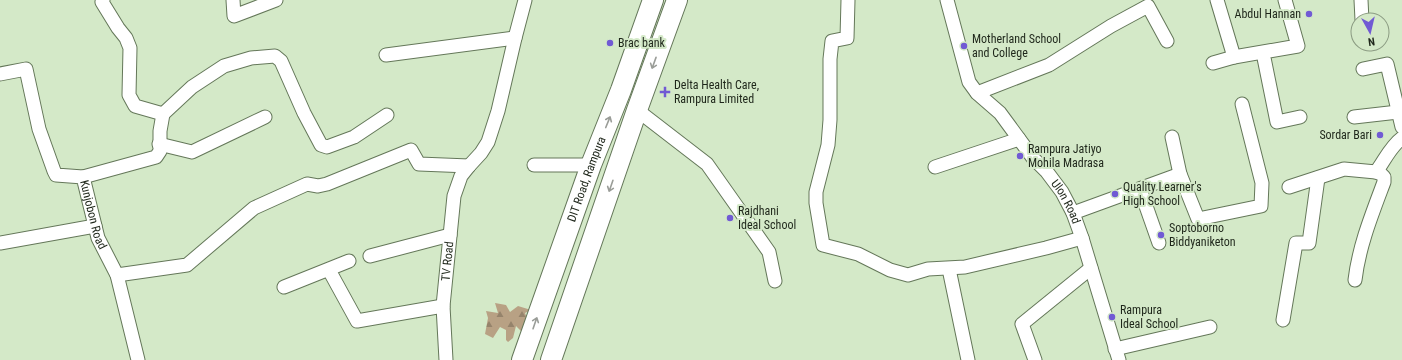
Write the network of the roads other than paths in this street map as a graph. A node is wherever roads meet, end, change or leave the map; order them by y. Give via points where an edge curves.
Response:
1 (103, 0) edge
2 (233, 0) edge
3 (276, 0) edge
4 (525, 0) edge
5 (653, 0) edge
6 (677, 0) edge
7 (848, 0) edge
8 (947, 0) edge
9 (1217, 0) edge
10 (1285, 0) edge
11 (1361, 0) edge
12 (1362, 12) edge
13 (514, 38) junction
14 (1167, 41) dead end
15 (1263, 53) junction
16 (386, 55) dead end
17 (1234, 57) junction
18 (1213, 63) dead end
19 (1363, 69) dead end
20 (0, 74) edge
21 (977, 93) junction
22 (1242, 104) dead end
23 (637, 110) junction
24 (1398, 112) junction
25 (163, 114) junction
26 (387, 115) dead end
27 (265, 117) dead end
28 (1300, 117) dead end
29 (1354, 117) dead end
30 (1402, 127) edge
31 (1172, 137) dead end
32 (1402, 138) edge
33 (1019, 139) junction
34 (159, 144) junction
35 (534, 165) dead end
36 (591, 165) junction
37 (468, 166) junction
38 (935, 167) dead end
39 (1376, 172) junction
40 (1180, 174) junction
41 (83, 177) junction
42 (1318, 178) junction
43 (1289, 187) dead end
44 (1140, 189) junction
45 (1073, 213) junction
46 (95, 226) junction
47 (450, 235) junction
48 (1082, 238) junction
49 (0, 243) edge
50 (1160, 243) dead end
51 (370, 256) dead end
52 (349, 261) dead end
53 (1091, 268) junction
54 (949, 269) junction
55 (329, 270) junction
56 (117, 275) junction
57 (1355, 280) dead end
58 (775, 281) dead end
59 (284, 287) dead end
60 (443, 306) junction
61 (1283, 320) dead end
62 (1210, 327) dead end
63 (1117, 354) edge
64 (138, 360) edge
65 (446, 360) edge
66 (522, 360) edge
67 (551, 360) edge
68 (968, 360) edge
69 (1035, 360) edge

1 - 25 street via 130,48 129,96 135,106
2 - 3 street via 234,16
4 - 13 street, TV Road
36 -> 5 main road, DIT Road, Rampura
6 -> 23 main road, DIT Road, Rampura
7 - 54 street via 847,38 832,41 828,145 816,192 823,245 858,254 890,270 908,275 928,269
8 - 21 street, Ulon Road via 966,73
9 - 17 street
10 - 15 street via 1298,46
11 - 12 street
13 - 16 street
13 - 37 street, TV Road via 507,75 488,142 481,154
14 - 21 street via 1148,6 1049,65
15 - 17 street
15 - 28 street via 1278,122
17 - 18 street
19 - 24 street via 1387,64
20 - 41 street, Kunjobon Road via 26,69 39,130 56,175
21 - 33 street, Ulon Road via 1000,113
22 - 40 street via 1262,183 1261,206 1198,219
23 - 58 street via 707,164 768,252
23 -> 67 main road, DIT Road, Rampura
24 - 29 street
24 - 30 street
25 - 26 street via 192,87 224,66 251,58 275,56 281,60 321,145 332,146 354,138
25 - 34 street
27 - 34 street via 192,152
31 - 40 street
32 - 39 street via 1388,151
33 - 38 street
33 - 45 street, Ulon Road via 1062,192
34 - 41 street via 160,151 156,157
35 - 36 street
66 -> 36 main road, DIT Road, Rampura
37 - 47 street, TV Road via 461,176 454,196
37 - 56 street via 419,164 411,150 327,184 307,184 254,208 187,265
39 - 42 street via 1344,169
39 - 57 street via 1384,177 1384,182 1366,228
40 - 44 street
41 - 46 street, Kunjobon Road
42 - 43 street
42 - 61 street via 1309,243 1296,243
44 - 45 street
44 - 50 street
45 - 48 street, Ulon Road
46 - 49 street
46 - 56 street, Kunjobon Road via 98,238
47 - 51 street
47 - 60 street, TV Road
48 - 53 street, Ulon Road
48 - 54 street
52 - 55 street
53 - 63 street, Ulon Road
53 - 69 street via 1022,324
54 - 68 street
55 - 59 street
55 - 60 street via 357,321
56 - 64 street, Kunjobon Road
60 - 65 street, TV Road
62 - 63 street

